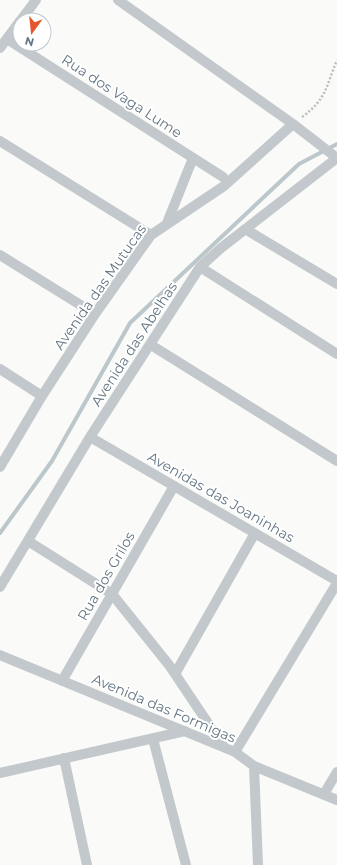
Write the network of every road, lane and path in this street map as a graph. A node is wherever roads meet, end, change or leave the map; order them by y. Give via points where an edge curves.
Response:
1 (36, 0) edge
2 (118, 0) edge
3 (27, 12) edge
4 (12, 32) edge
5 (7, 39) junction
6 (0, 48) edge
7 (337, 60) edge
8 (293, 124) junction
9 (0, 141) edge
10 (335, 156) edge
11 (194, 158) junction
12 (223, 177) dead end
13 (167, 223) junction
14 (245, 229) junction
15 (151, 235) junction
16 (0, 255) edge
17 (200, 267) junction
18 (337, 284) edge
19 (95, 314) junction
20 (151, 345) junction
21 (337, 354) edge
22 (0, 369) edge
23 (42, 396) junction
24 (90, 437) junction
25 (337, 461) edge
26 (0, 467) edge
27 (174, 486) junction
28 (255, 533) junction
29 (28, 541) junction
30 (337, 582) edge
31 (0, 587) edge
32 (112, 594) junction
33 (0, 655) edge
34 (175, 674) junction
35 (62, 681) junction
36 (185, 731) junction
37 (153, 739) junction
38 (224, 748) junction
39 (235, 752) junction
40 (64, 758) junction
41 (254, 766) junction
42 (337, 772) edge
43 (0, 773) edge
44 (324, 794) junction
45 (337, 800) edge
46 (87, 865) edge
47 (186, 865) edge
48 (258, 865) edge

1 - 3 street
2 - 8 street
4 - 5 street
5 - 6 street
5 - 11 street, Rua dos Vaga Lume
7 - 8 path via 326,92 314,109
8 - 10 street
8 - 13 street, Avenida das Mutucas via 224,186
9 - 15 street
10 - 14 street, Avenida das Abelhas
11 - 12 street, Rua dos Vaga Lume
11 - 13 street
13 - 15 street, Avenida das Mutucas
14 - 17 street, Avenida das Abelhas
14 - 18 street
15 - 19 street, Avenida das Mutucas
16 - 19 street
17 - 20 street, Avenida das Abelhas
17 - 21 street
19 - 23 street, Avenida das Mutucas
20 - 24 street, Avenida das Abelhas
20 - 25 street
22 - 23 street
23 - 26 street, Avenida das Mutucas
24 - 27 street, Avenidas das Joaninhas
24 - 29 street, Avenida das Abelhas
27 - 28 street, Avenidas das Joaninhas
27 - 32 street, Rua dos Grilos
28 - 30 street, Avenidas das Joaninhas
28 - 34 street
29 - 31 street, Avenida das Abelhas
29 - 32 street
30 - 39 street
32 - 34 street
32 - 35 street, Rua dos Grilos
33 - 35 street, Avenida das Formigas
34 - 38 street
35 - 36 street, Avenida das Formigas
36 - 37 street
36 - 38 street, Avenida das Formigas
37 - 40 street
37 - 47 street
38 - 39 street, Avenida das Formigas
39 - 41 street, Avenida das Formigas
40 - 43 street
40 - 46 street
41 - 44 street, Avenida das Formigas
41 - 48 street
42 - 44 street
44 - 45 street, Avenida das Formigas

